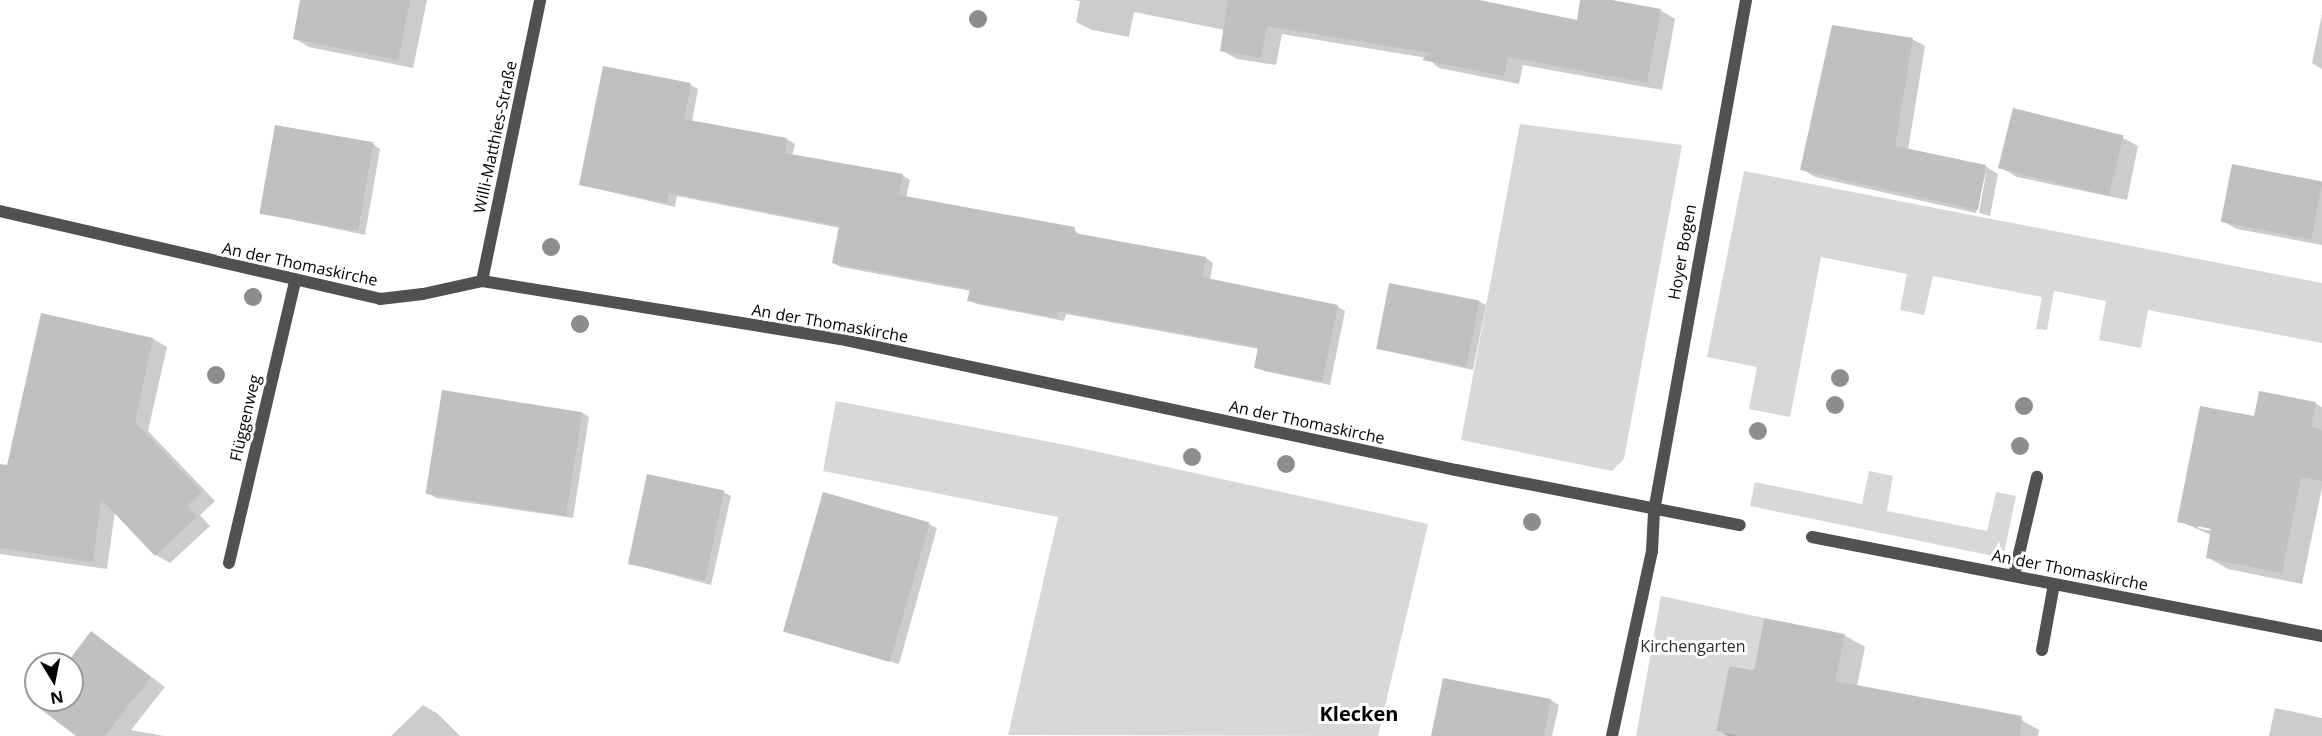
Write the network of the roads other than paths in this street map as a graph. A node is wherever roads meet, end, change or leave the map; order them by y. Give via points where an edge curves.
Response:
1 (540, 0) edge
2 (1746, 0) edge
3 (0, 211) edge
4 (482, 280) junction
5 (295, 282) junction
6 (2037, 477) dead end
7 (1654, 511) junction
8 (1740, 525) dead end
9 (1812, 537) dead end
10 (230, 563) dead end
11 (2014, 575) junction
12 (2054, 584) junction
13 (2322, 636) edge
14 (2042, 650) dead end
15 (1612, 736) edge

1 - 4 street, Willi-Matthies-Straße
2 - 7 street, Hoyer Bogen
3 - 5 street, An der Thomaskirche
4 - 5 street, An der Thomaskirche via 380,299
4 - 7 street, An der Thomaskirche via 840,339
5 - 10 street, Flüggenweg
6 - 11 street
7 - 8 street, An der Thomaskirche
7 - 15 street via 1652,551
9 - 11 street, An der Thomaskirche
11 - 12 street, An der Thomaskirche
12 - 13 street, An der Thomaskirche
12 - 14 street

